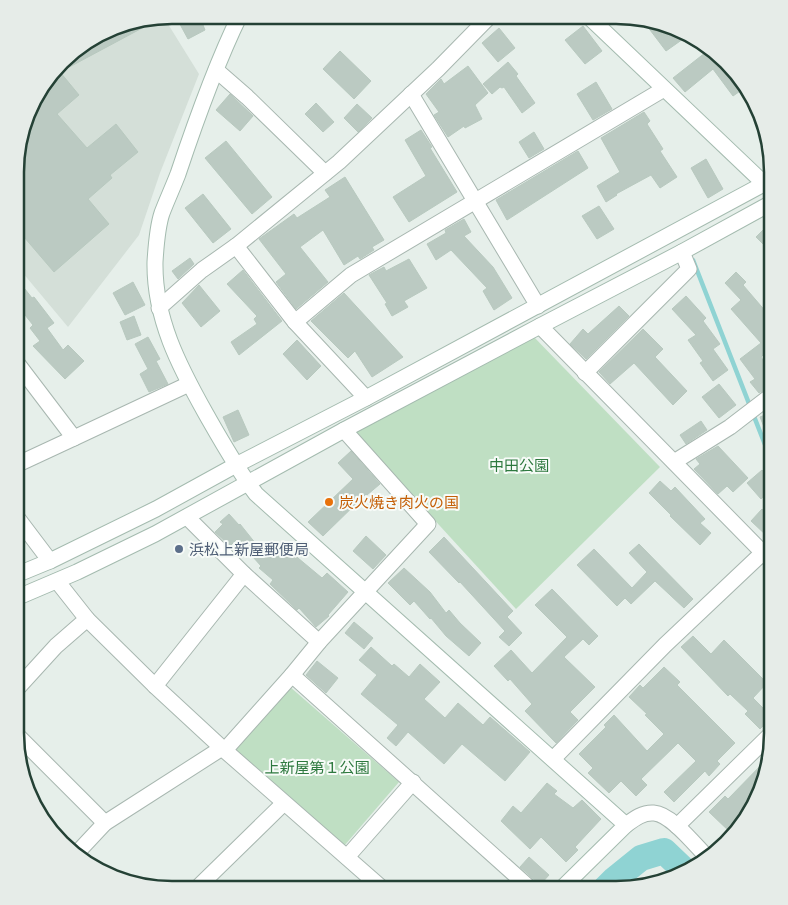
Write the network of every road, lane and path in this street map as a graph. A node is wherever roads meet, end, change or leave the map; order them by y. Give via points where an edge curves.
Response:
1 (236, 24) edge
2 (482, 24) edge
3 (596, 24) edge
4 (216, 70) junction
5 (664, 89) junction
6 (411, 94) junction
7 (325, 173) junction
8 (764, 180) edge
9 (764, 188) edge
10 (475, 201) junction
11 (764, 207) edge
12 (236, 246) junction
13 (682, 252) junction
14 (538, 306) junction
15 (159, 308) junction
16 (295, 322) junction
17 (540, 326) junction
18 (24, 371) edge
19 (586, 373) junction
20 (189, 384) junction
21 (366, 398) junction
22 (764, 400) edge
23 (344, 430) junction
24 (74, 438) junction
25 (24, 461) edge
26 (674, 462) junction
27 (236, 465) junction
28 (247, 482) junction
29 (186, 517) junction
30 (24, 527) edge
31 (764, 548) edge
32 (764, 557) edge
33 (50, 561) junction
34 (24, 572) edge
35 (244, 574) junction
36 (57, 581) junction
37 (364, 591) junction
38 (24, 595) edge
39 (87, 619) junction
40 (319, 642) junction
41 (292, 675) junction
42 (24, 681) edge
43 (155, 686) junction
44 (764, 741) edge
45 (24, 742) edge
46 (223, 749) junction
47 (553, 759) junction
48 (413, 782) junction
49 (284, 803) junction
50 (105, 823) junction
51 (626, 825) junction
52 (677, 826) junction
53 (80, 849) edge
54 (703, 853) edge
55 (347, 857) junction
56 (210, 881) edge
57 (374, 881) edge
58 (522, 881) edge
59 (569, 881) edge

1 - 4 street
2 - 6 street
3 - 5 street
4 - 7 street via 248,96
4 - 15 street via 162,214 155,263
5 - 8 street
5 - 10 street
6 - 7 street
6 - 10 street
7 - 12 street
9 - 14 street
10 - 14 street
10 - 16 street via 352,275
11 - 13 street
12 - 15 street via 202,270
12 - 16 street
13 - 17 street
13 - 19 street via 689,269
14 - 21 street
15 - 20 street
16 - 21 street
17 - 19 street
17 - 23 street
18 - 24 street
19 - 26 street
20 - 24 street
20 - 27 street
21 - 27 street
22 - 26 street
23 - 28 street
23 - 37 street via 428,524
24 - 25 street
26 - 31 street
27 - 28 street
27 - 33 street
28 - 29 street
28 - 37 street via 268,506
29 - 35 street
29 - 36 street
30 - 33 street
32 - 47 street via 665,645
33 - 34 street
35 - 40 street
35 - 43 street
36 - 38 street
36 - 39 street
37 - 40 street
37 - 47 street
39 - 42 street via 56,646
39 - 43 street
40 - 41 street
41 - 46 street
41 - 48 street
43 - 46 street
44 - 52 street
45 - 50 street
46 - 49 street
46 - 50 street
47 - 51 street
48 - 55 street
48 - 58 street
49 - 55 street
49 - 56 street
50 - 53 street
51 - 52 street via 643,814 655,812
51 - 59 street
52 - 54 street
55 - 57 street

